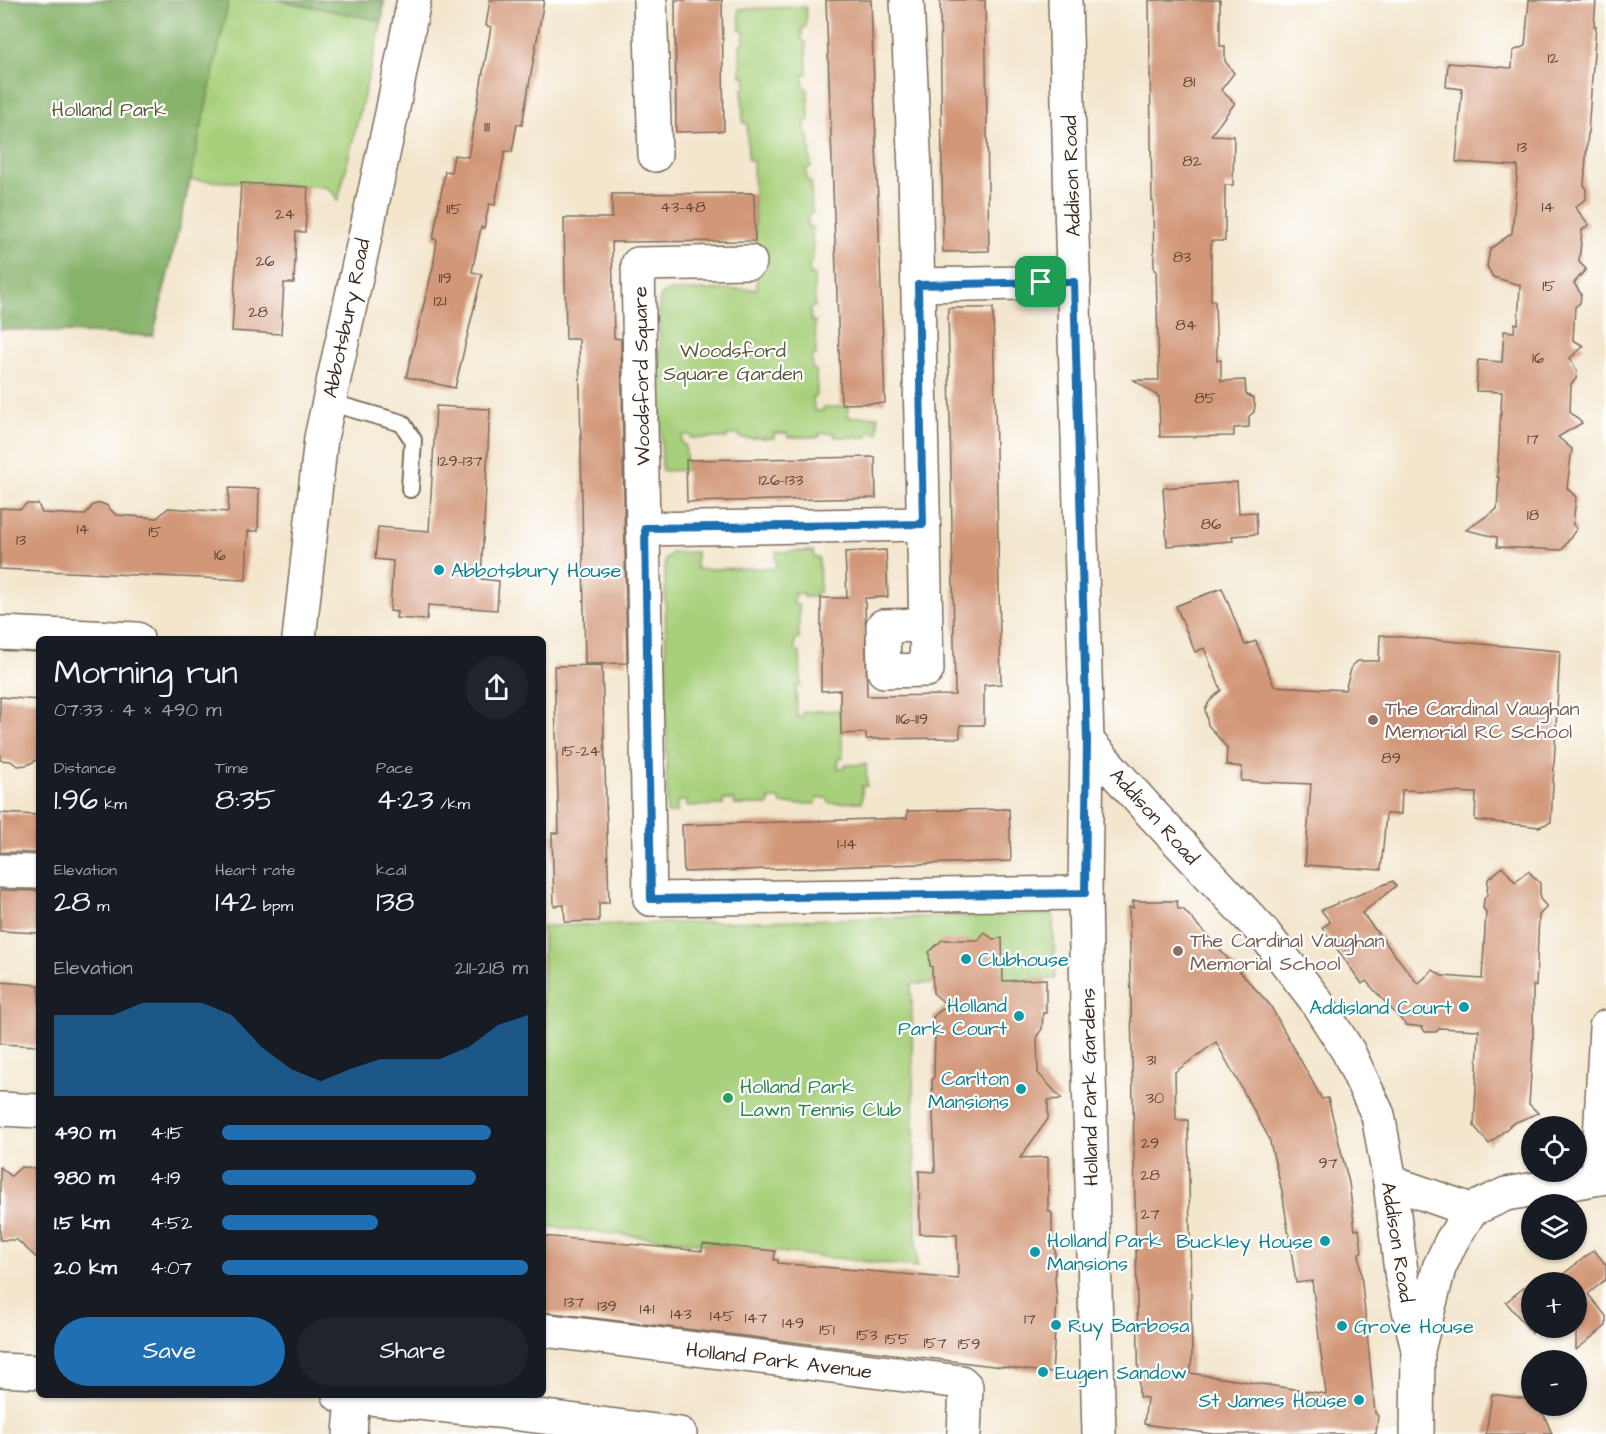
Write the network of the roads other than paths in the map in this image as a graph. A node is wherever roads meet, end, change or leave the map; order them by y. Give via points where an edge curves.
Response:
1 (414, 0) edge
2 (650, 0) edge
3 (907, 0) edge
4 (1065, 0) edge
5 (655, 155) dead end
6 (750, 262) dead end
7 (1074, 282) junction
8 (918, 285) junction
9 (328, 402) junction
10 (410, 489) dead end
11 (923, 524) junction
12 (645, 528) junction
13 (925, 625) dead end
14 (0, 633) edge
15 (68, 636) edge
16 (299, 636) edge
17 (1087, 741) junction
18 (0, 871) edge
19 (36, 872) edge
20 (1085, 893) junction
21 (1606, 1027) edge
22 (0, 1109) edge
23 (36, 1111) edge
24 (1602, 1177) edge
25 (1390, 1182) junction
26 (1471, 1210) junction
27 (546, 1330) edge
28 (1418, 1350) junction
29 (0, 1370) edge
30 (36, 1372) edge
31 (346, 1398) edge
32 (393, 1398) edge
33 (488, 1402) edge
34 (626, 1431) edge
35 (350, 1434) edge
36 (680, 1434) edge
37 (964, 1434) edge
38 (1099, 1434) edge
39 (1417, 1434) edge

1 - 9 street, Abbotsbury Road
2 - 5 street
3 - 8 street
4 - 7 street, Addison Road
6 - 12 street, Woodsford Square via 638,264
7 - 8 street
7 - 17 street, Addison Road
8 - 11 street
9 - 10 lane via 402,423 412,440
9 - 16 street, Abbotsbury Road via 317,460
11 - 12 street
11 - 13 street
12 - 20 street, Woodsford Square via 651,899
14 - 15 street
17 - 20 street, Holland Park Gardens
17 - 25 street, Addison Road via 1263,932 1314,998 1348,1051 1378,1115
18 - 19 street
20 - 38 street, Holland Park Gardens
21 - 24 street
22 - 23 street
24 - 26 street via 1506,1194
25 - 26 street
25 - 28 street, Addison Road via 1402,1279
26 - 28 street via 1439,1268
27 - 37 street, Holland Park Avenue via 961,1383 967,1395
28 - 39 street, Addison Road
29 - 30 street
31 - 35 street
32 - 33 street
33 - 34 street
34 - 36 street

